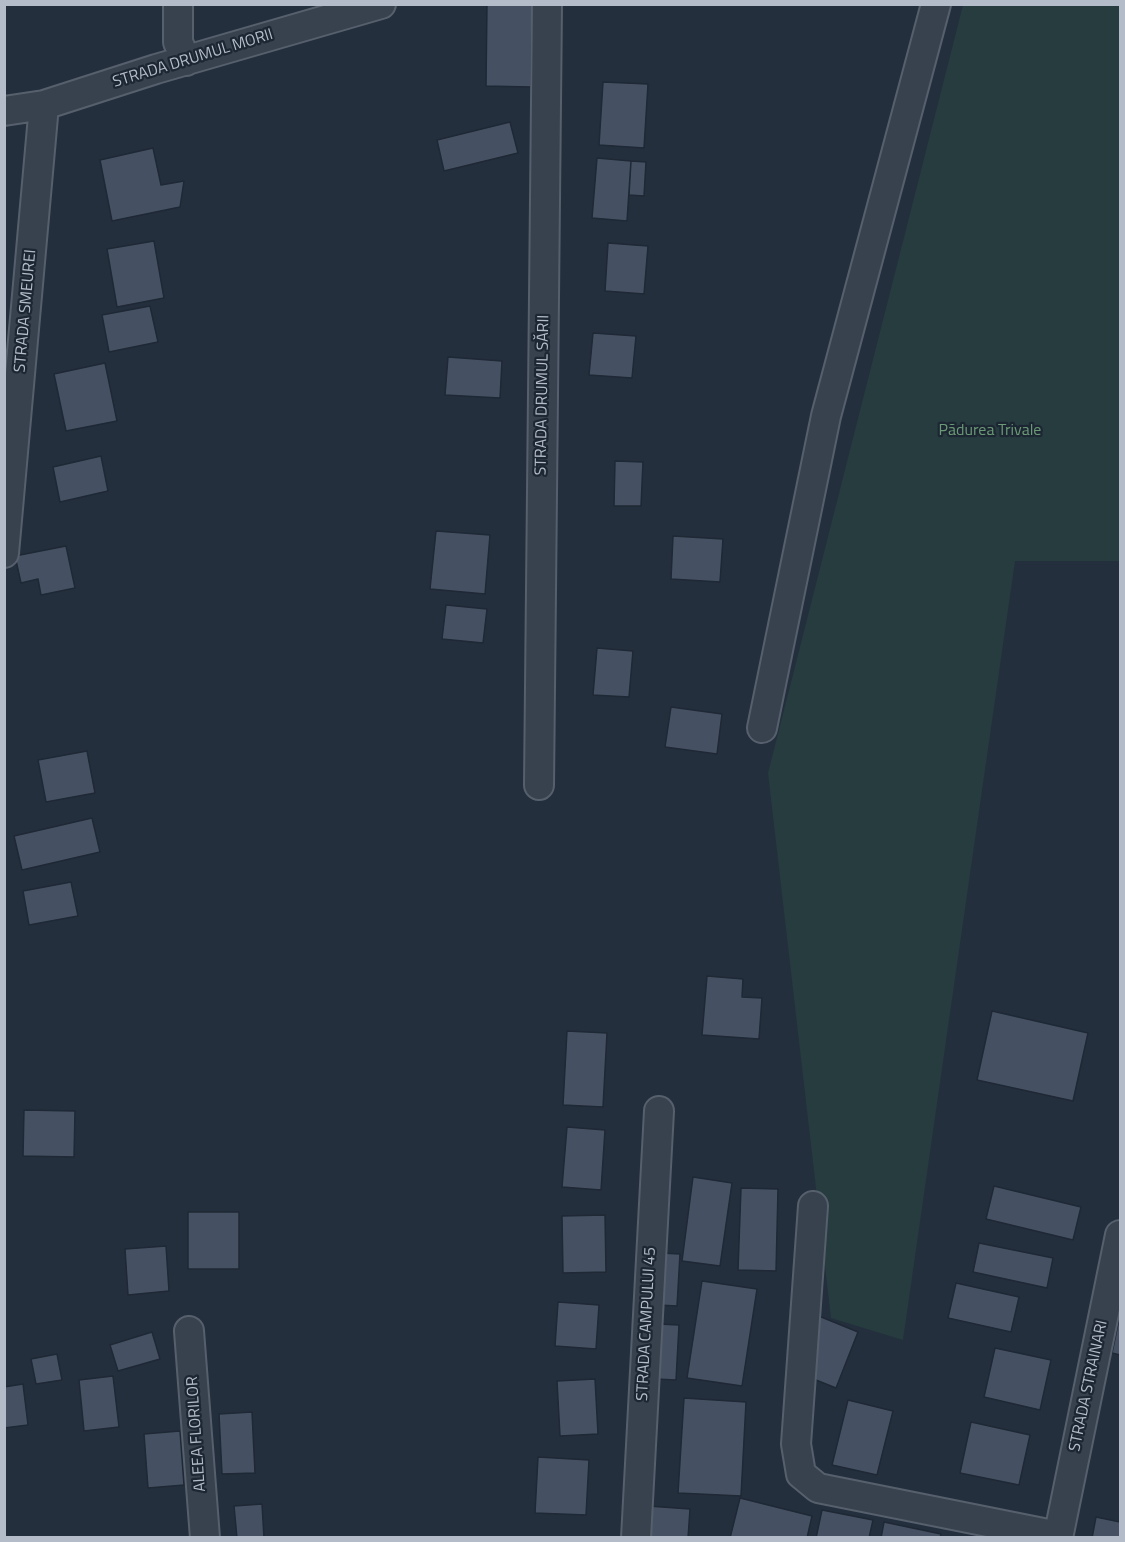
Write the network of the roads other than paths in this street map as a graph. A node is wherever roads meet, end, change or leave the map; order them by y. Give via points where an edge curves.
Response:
1 (178, 4) edge
2 (381, 4) edge
3 (547, 4) edge
4 (936, 4) edge
5 (186, 61) junction
6 (44, 105) junction
7 (4, 111) edge
8 (4, 553) edge
9 (762, 728) dead end
10 (538, 785) dead end
11 (659, 1111) dead end
12 (813, 1206) dead end
13 (1120, 1235) edge
14 (189, 1331) dead end
15 (1058, 1537) edge
16 (205, 1538) edge
17 (636, 1538) edge

1 - 5 street via 178,42
2 - 5 street, STRADA DRUMUL MORII
3 - 10 street, STRADA DRUMUL SĂRII
4 - 9 street via 826,416
5 - 6 street, STRADA DRUMUL MORII
6 - 7 street, STRADA DRUMUL MORII
6 - 8 street, STRADA SMEUREI
11 - 17 street, STRADA CAMPULUI 45
12 - 15 street via 796,1444 801,1474 818,1488
13 - 15 street, STRADA STRAINARI
14 - 16 street, ALEEA FLORILOR

